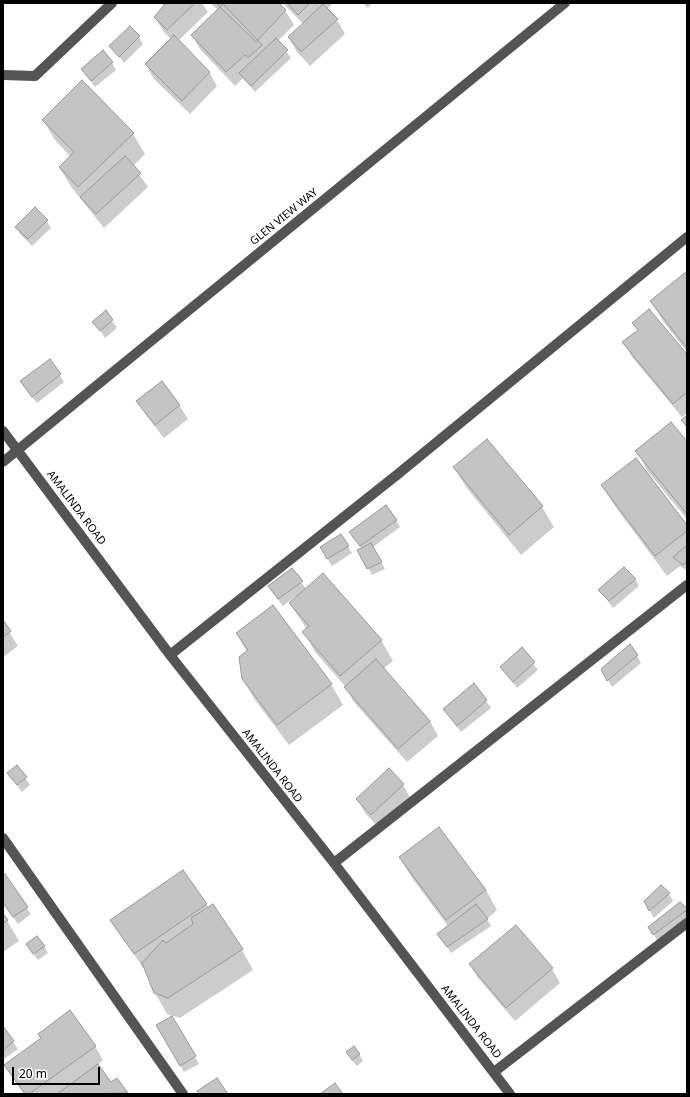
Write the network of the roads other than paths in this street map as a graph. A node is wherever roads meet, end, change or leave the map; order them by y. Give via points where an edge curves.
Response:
1 (112, 3) edge
2 (565, 3) edge
3 (3, 75) edge
4 (687, 237) edge
5 (3, 431) edge
6 (18, 450) junction
7 (3, 462) edge
8 (687, 585) edge
9 (170, 655) junction
10 (3, 838) edge
11 (334, 863) junction
12 (687, 923) edge
13 (494, 1072) junction
14 (184, 1094) edge
15 (510, 1094) edge

1 - 3 street via 35,76
2 - 6 street, GLEN VIEW WAY
4 - 9 street via 398,474
5 - 6 street, AMALINDA ROAD
6 - 7 street, GLEN VIEW WAY
6 - 9 street, AMALINDA ROAD
8 - 11 street
9 - 11 street, AMALINDA ROAD
10 - 14 street
11 - 13 street, AMALINDA ROAD
12 - 13 street
13 - 15 street, AMALINDA ROAD

